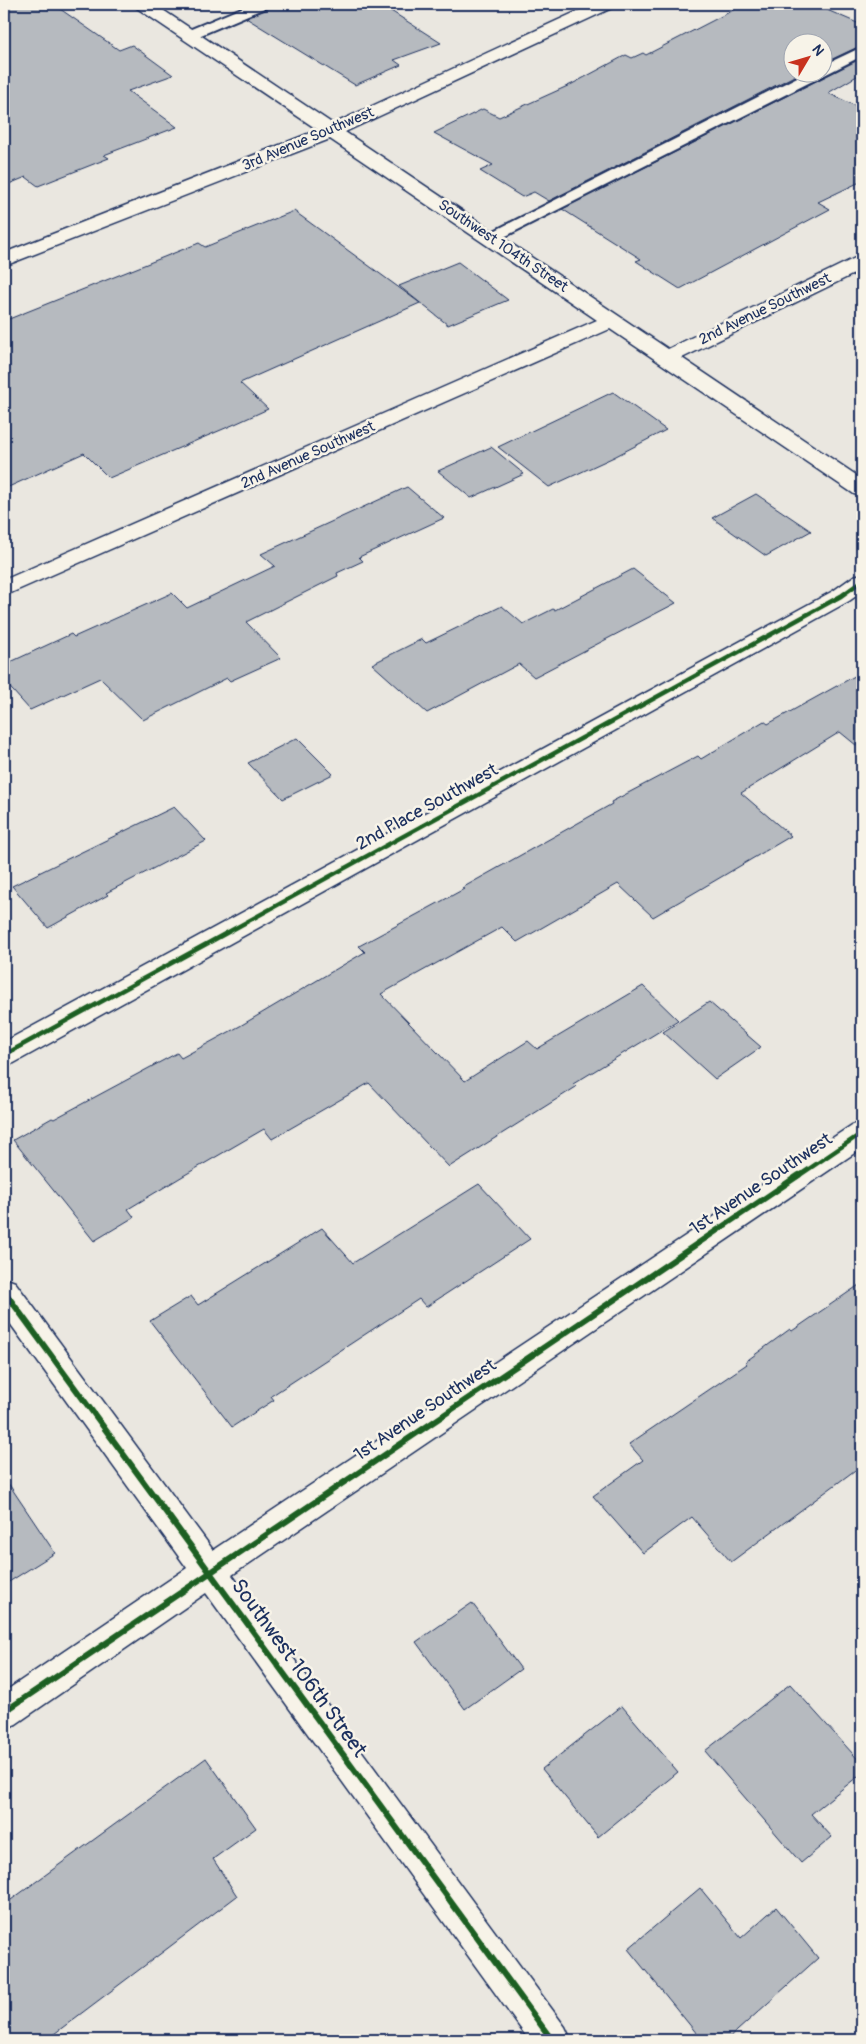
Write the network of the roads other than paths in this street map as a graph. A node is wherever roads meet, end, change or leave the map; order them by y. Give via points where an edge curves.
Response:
1 (143, 4) edge
2 (262, 4) edge
3 (606, 4) edge
4 (189, 35) junction
5 (862, 51) edge
6 (834, 65) edge
7 (799, 82) edge
8 (332, 131) junction
9 (491, 238) junction
10 (4, 260) edge
11 (862, 262) edge
12 (613, 320) junction
13 (668, 357) junction
14 (862, 489) edge
15 (862, 582) edge
16 (4, 589) edge
17 (4, 1055) edge
18 (862, 1133) edge
19 (4, 1291) edge
20 (209, 1572) junction
21 (4, 1712) edge
22 (552, 2040) edge

1 - 4 street, Southwest 104th Street
2 - 4 lane
3 - 8 street, 3rd Avenue Southwest
4 - 8 street, Southwest 104th Street
5 - 6 lane
7 - 9 lane
8 - 9 street, Southwest 104th Street
8 - 10 street, 3rd Avenue Southwest
9 - 12 street, Southwest 104th Street
11 - 13 street, 2nd Avenue Southwest
12 - 13 street, Southwest 104th Street
12 - 16 street, 2nd Avenue Southwest
13 - 14 street, Southwest 104th Street
15 - 17 street, 2nd Place Southwest
18 - 20 street, 1st Avenue Southwest
19 - 20 street, Southwest 106th Street
20 - 21 street, 1st Avenue Southwest
20 - 22 street, Southwest 106th Street

